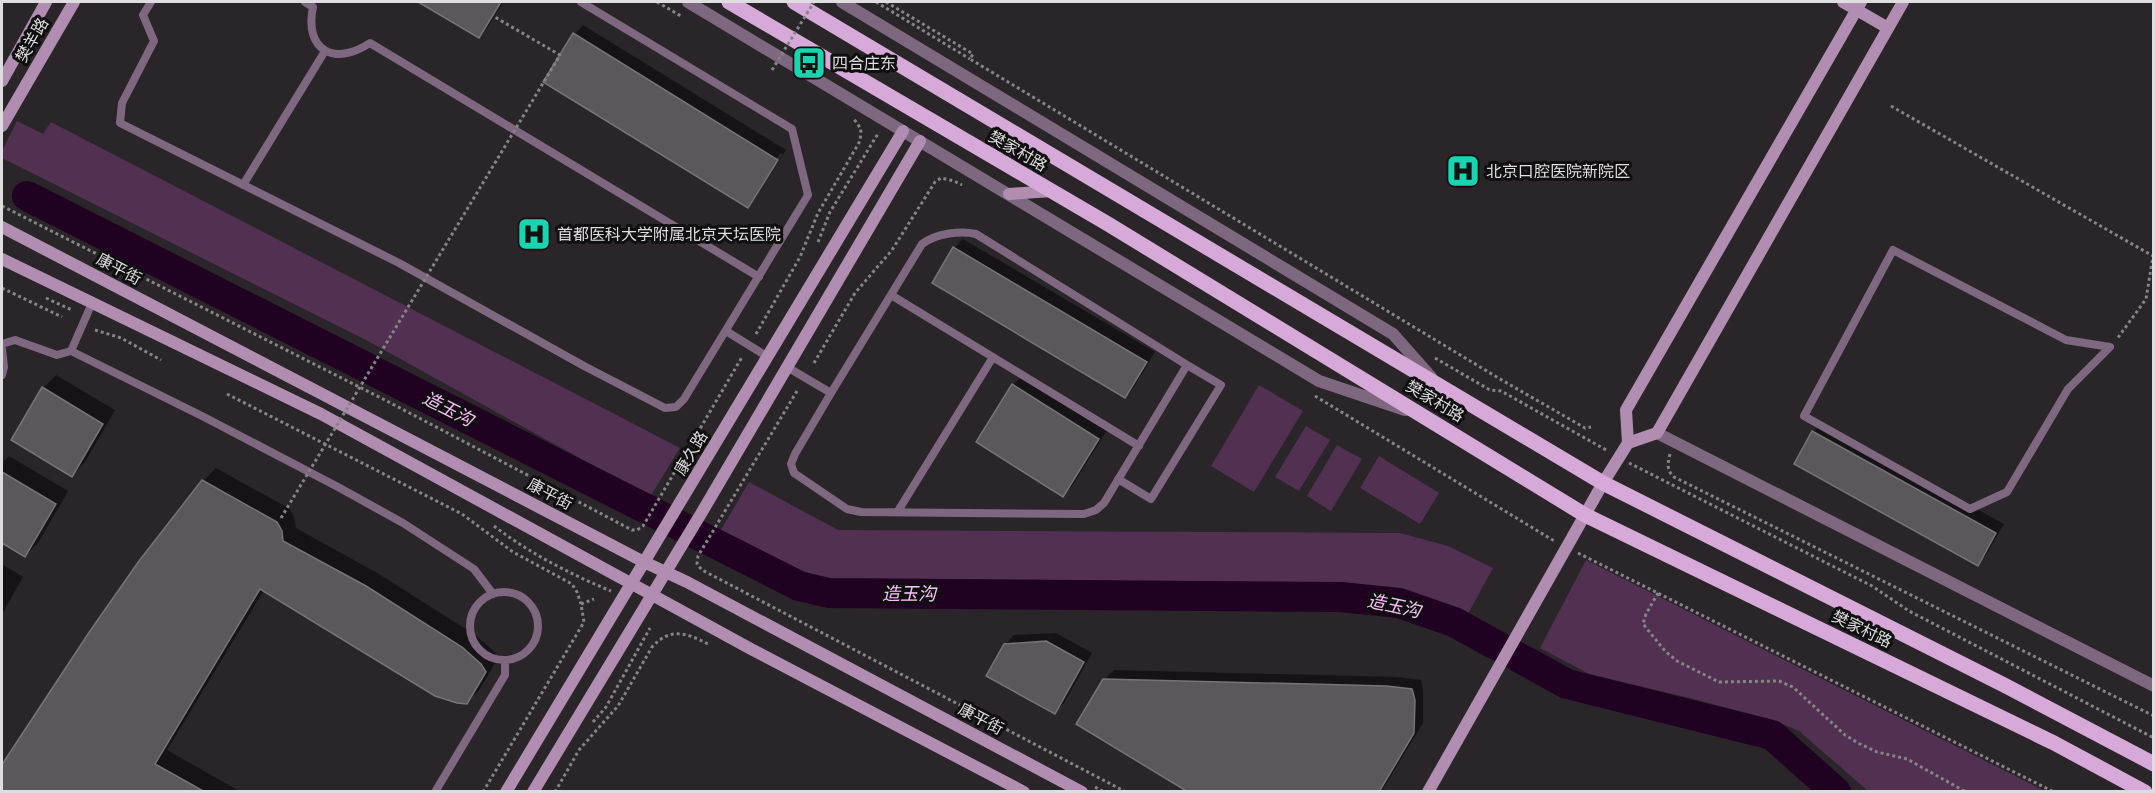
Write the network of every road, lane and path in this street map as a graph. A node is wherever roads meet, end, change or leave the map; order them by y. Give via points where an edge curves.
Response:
1 (46, 2) edge
2 (74, 2) edge
3 (151, 2) edge
4 (305, 2) edge
5 (581, 2) edge
6 (688, 2) edge
7 (729, 2) edge
8 (794, 2) edge
9 (814, 2) edge
10 (842, 2) edge
11 (876, 2) edge
12 (886, 2) edge
13 (1843, 2) edge
14 (1903, 2) edge
15 (1859, 6) edge
16 (493, 15) dead end
17 (1888, 28) junction
18 (325, 51) junction
19 (970, 59) junction
20 (772, 70) dead end
21 (2, 81) edge
22 (1891, 106) dead end
23 (2, 126) edge
24 (903, 131) junction
25 (920, 141) junction
26 (878, 172) junction
27 (895, 182) junction
28 (243, 185) junction
29 (965, 187) dead end
30 (1052, 192) junction
31 (1009, 194) junction
32 (2, 207) edge
33 (2, 227) edge
34 (2, 259) edge
35 (759, 277) junction
36 (2, 288) edge
37 (891, 295) junction
38 (92, 303) junction
39 (62, 317) dead end
40 (95, 330) dead end
41 (726, 331) junction
42 (2, 344) edge
43 (2110, 347) junction
44 (2, 350) edge
45 (71, 351) junction
46 (742, 357) dead end
47 (768, 357) junction
48 (993, 357) junction
49 (1431, 357) dead end
50 (161, 360) dead end
51 (814, 363) dead end
52 (1187, 364) junction
53 (787, 367) junction
54 (2, 375) edge
55 (1441, 388) junction
56 (797, 391) dead end
57 (831, 393) junction
58 (1311, 393) dead end
59 (227, 394) dead end
60 (1426, 417) junction
61 (1591, 427) dead end
62 (1657, 433) junction
63 (1674, 441) junction
64 (1628, 443) junction
65 (1138, 446) junction
66 (1619, 458) junction
67 (1118, 479) junction
68 (1603, 483) junction
69 (898, 511) junction
70 (1585, 515) junction
71 (281, 518) dead end
72 (1567, 548) junction
73 (644, 562) junction
74 (666, 572) junction
75 (632, 583) junction
76 (1658, 593) junction
77 (493, 594) junction
78 (652, 594) junction
79 (594, 599) dead end
80 (581, 604) junction
81 (659, 639) dead end
82 (506, 660) junction
83 (2154, 686) edge
84 (2154, 716) edge
85 (2154, 738) edge
86 (2154, 764) edge
87 (435, 792) edge
88 (483, 792) edge
89 (506, 792) edge
90 (533, 792) edge
91 (555, 792) edge
92 (1024, 792) edge
93 (1082, 792) edge
94 (1126, 792) edge
95 (1428, 792) edge
96 (1966, 792) edge
97 (2054, 792) edge
98 (2145, 792) edge

1 - 21 street, 樊羊路
2 - 23 street, 樊羊路
3 - 28 lane via 143,15 154,41 122,103 120,123
4 - 18 lane via 313,7 311,33
5 - 35 lane via 792,129 808,195
6 - 24 street
7 - 30 main road, 樊家村路
8 - 55 main road, 樊家村路
9 - 20 path, bridge
10 - 55 street via 1393,334
11 - 19 path
12 - 19 path via 973,54
13 - 15 street
14 - 17 street
15 - 17 street
15 - 64 street via 1626,410
16 - 71 path, bridge via 560,56
17 - 62 street
18 - 28 lane
18 - 35 lane via 341,55 370,43
19 - 61 path via 1500,379 1585,428
22 - 43 path via 2153,256 2146,299
24 - 25 street
24 - 26 street, 康久路
25 - 27 street
25 - 31 street
26 - 27 street
26 - 47 street, 康久路
27 - 53 street
28 - 41 lane via 399,263 665,408 676,407 684,399
29 - 51 path via 941,178 935,182 892,250 855,293
30 - 31 street
30 - 60 main road, 樊家村路
31 - 60 street via 1319,381
32 - 46 path via 632,530 643,526
33 - 73 street, 康平街
34 - 38 street
35 - 41 lane
36 - 39 path
37 - 48 lane
37 - 52 lane via 922,244 931,237 968,232
37 - 57 lane
38 - 45 lane
38 - 75 street via 321,414
40 - 50 path via 121,338
41 - 47 lane
42 - 45 lane via 15,340 57,355
43 - 43 lane via 2066,340 1893,250 1804,416 1970,509 2007,492 2068,389
44 - 54 lane
45 - 77 lane via 403,523 474,569
47 - 73 street, 康久路
48 - 65 lane
48 - 69 lane
49 - 66 path via 1490,390 1501,391
52 - 65 lane
52 - 67 lane via 1221,385 1151,499
53 - 57 lane
53 - 74 street
55 - 68 main road, 樊家村路
56 - 94 path via 698,556 697,564
57 - 69 lane via 795,454 791,464 794,473 847,508 861,512
58 - 72 path
59 - 80 path via 462,514 513,552 572,584
60 - 70 main road, 樊家村路
62 - 63 street
62 - 64 street
63 - 83 street
63 - 84 path via 1667,467 1674,477
64 - 66 street
65 - 67 lane
66 - 68 street
66 - 85 path via 1872,586 1909,611
67 - 69 lane via 1104,502 1084,514
68 - 70 street
68 - 86 main road, 樊家村路
70 - 72 street
70 - 98 main road, 樊家村路 via 2054,743
72 - 76 path
72 - 95 street
73 - 74 street, 康平街
73 - 75 street, 康久路
74 - 78 street
74 - 93 street, 康平街
75 - 78 street
75 - 89 street, 康久路
76 - 96 path via 1642,624 1677,661 1719,682 1779,681 1793,687 1845,735 1877,752 1907,759
76 - 97 path
77 - 82 lane via 483,599 471,616 472,638 485,654
77 - 82 lane via 516,594 534,609 538,620 535,643 517,658
78 - 90 street
78 - 92 street
79 - 80 path
80 - 88 path via 584,622
81 - 91 path via 618,706 579,750
82 - 87 lane via 505,675

